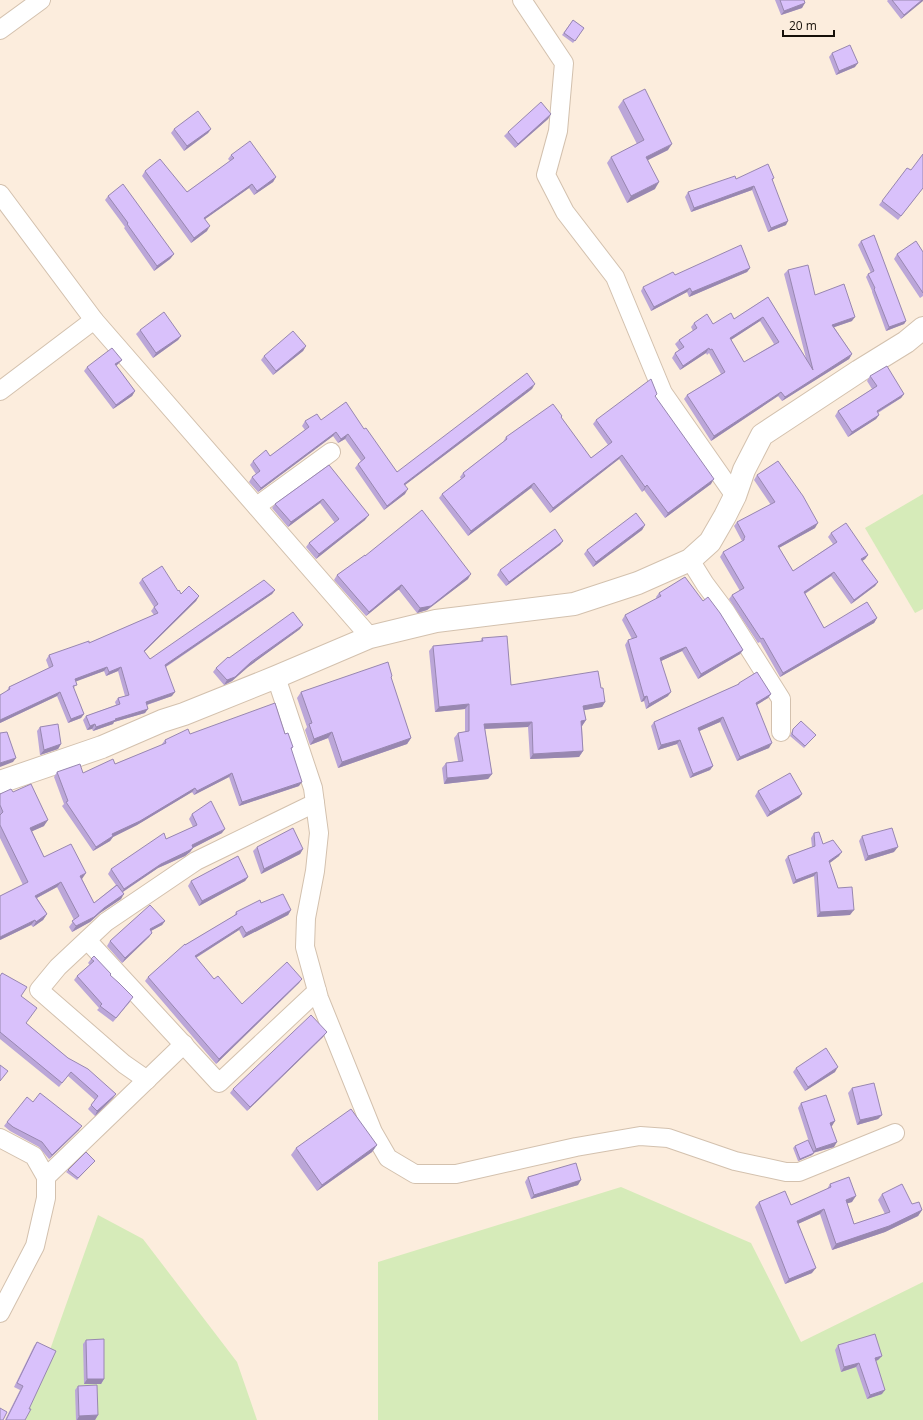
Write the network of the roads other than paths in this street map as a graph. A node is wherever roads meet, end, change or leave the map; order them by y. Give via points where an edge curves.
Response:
1 (41, 0) edge
2 (522, 0) edge
3 (0, 30) edge
4 (0, 194) edge
5 (94, 320) junction
6 (923, 328) edge
7 (0, 391) edge
8 (331, 452) dead end
9 (735, 496) junction
10 (258, 507) junction
11 (690, 560) junction
12 (370, 637) junction
13 (276, 677) junction
14 (781, 732) dead end
15 (0, 782) edge
16 (315, 803) junction
17 (87, 940) junction
18 (317, 991) junction
19 (184, 1044) junction
20 (146, 1080) junction
21 (895, 1133) dead end
22 (0, 1138) edge
23 (46, 1177) junction
24 (0, 1313) edge

1 - 3 street
2 - 9 street via 564,63 558,131 546,175 565,212 615,277 662,393
4 - 5 street
5 - 7 street
5 - 10 street
6 - 9 street via 906,342 762,435 744,470
8 - 10 street
9 - 11 street via 710,542
10 - 12 street
11 - 12 street via 638,583 574,604 436,621
11 - 14 street via 781,699
12 - 13 street
13 - 15 street via 102,747
13 - 16 street via 313,788
16 - 17 street via 196,861 106,922
16 - 18 street via 318,833 315,871 306,918 305,947
17 - 19 street
17 - 20 street via 58,967 39,990
18 - 19 street via 219,1083
18 - 21 street via 373,1132 388,1158 415,1174 456,1174 576,1147 640,1136 668,1138 735,1161 786,1172 799,1172
19 - 20 street
20 - 23 street
22 - 23 street via 34,1156
23 - 24 street via 46,1198 35,1246

